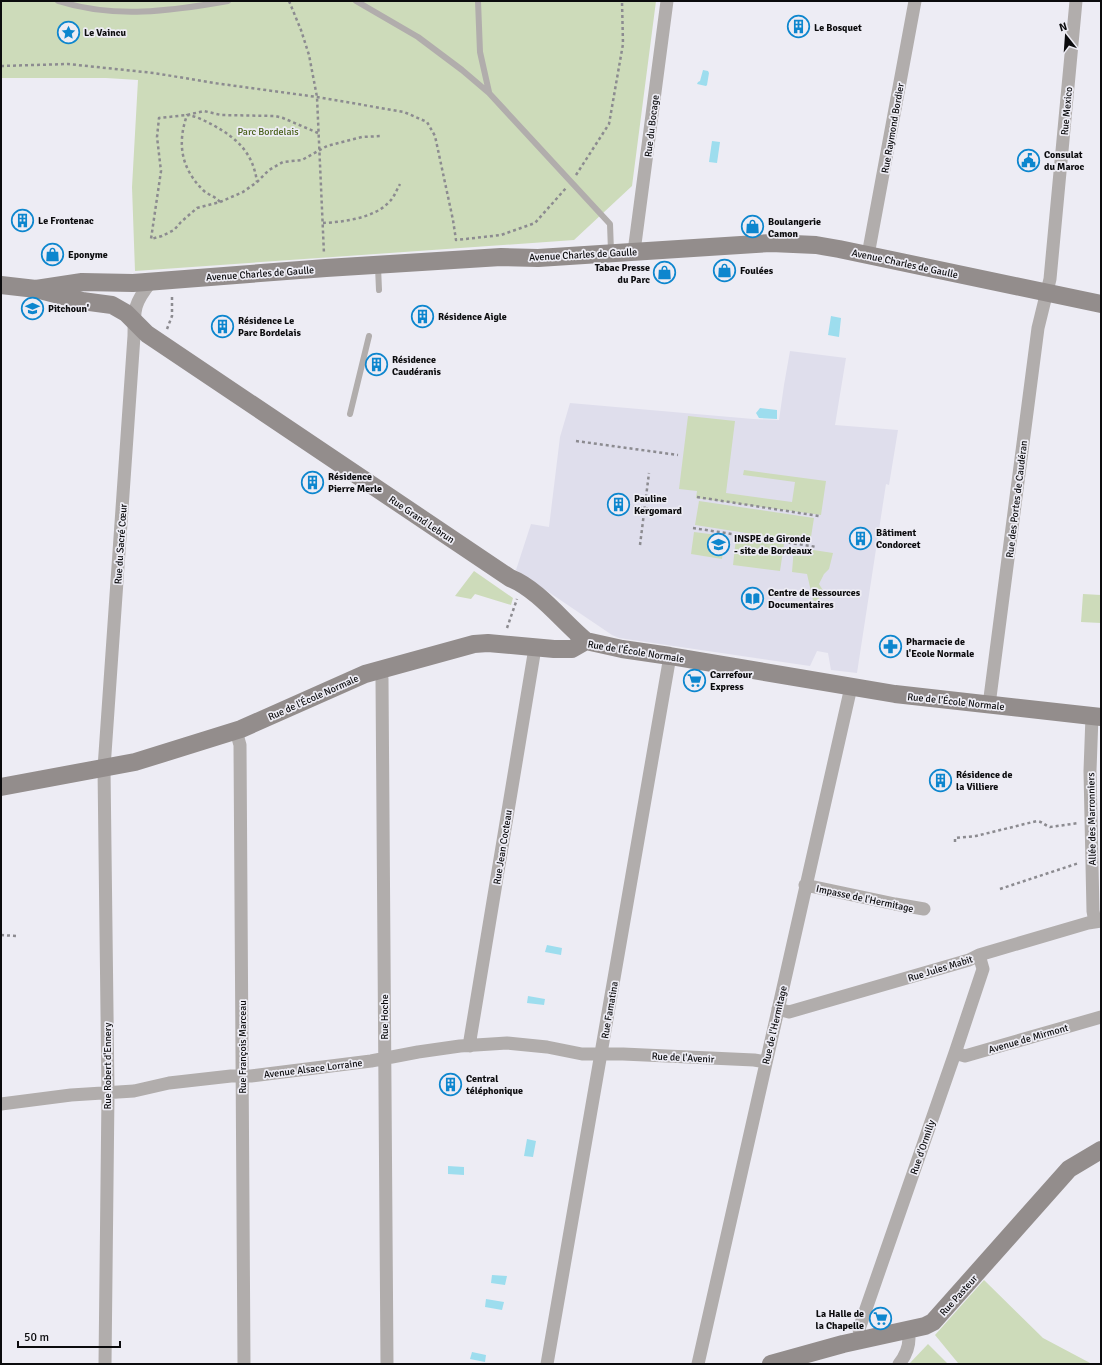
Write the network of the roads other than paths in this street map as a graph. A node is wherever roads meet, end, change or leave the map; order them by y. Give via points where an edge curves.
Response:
1 (58, 1) edge
2 (228, 1) edge
3 (356, 1) edge
4 (478, 1) edge
5 (667, 1) edge
6 (915, 1) edge
7 (1076, 1) edge
8 (489, 93) junction
9 (635, 251) junction
10 (611, 253) junction
11 (868, 255) junction
12 (378, 265) junction
13 (151, 282) junction
14 (1, 285) edge
15 (36, 289) junction
16 (380, 290) dead end
17 (1046, 292) junction
18 (1101, 304) edge
19 (134, 321) junction
20 (369, 336) dead end
21 (350, 414) dead end
22 (586, 641) junction
23 (535, 648) junction
24 (670, 656) junction
25 (380, 670) junction
26 (851, 687) junction
27 (989, 705) junction
28 (1096, 716) edge
29 (236, 731) junction
30 (104, 768) junction
31 (1, 787) edge
32 (805, 885) junction
33 (924, 909) dead end
34 (1098, 921) edge
35 (979, 955) junction
36 (778, 1009) junction
37 (1101, 1017) edge
38 (470, 1046) junction
39 (955, 1053) junction
40 (601, 1054) junction
41 (385, 1058) junction
42 (766, 1062) junction
43 (242, 1076) junction
44 (108, 1093) junction
45 (1, 1104) edge
46 (1101, 1150) edge
47 (908, 1330) junction
48 (861, 1339) junction
49 (105, 1364) edge
50 (244, 1364) edge
51 (387, 1364) edge
52 (547, 1364) edge
53 (698, 1364) edge
54 (771, 1364) edge
55 (899, 1364) edge

1 - 2 lane via 77,7 123,12 154,12
3 - 8 lane via 418,38
4 - 8 lane via 480,52
5 - 9 street, Rue du Bocage
6 - 11 street, Rue Raymond Bordier
7 - 17 street, Rue Mexico via 1050,279
8 - 10 lane via 610,224
9 - 10 main road, Avenue Charles de Gaulle
9 - 11 main road, Avenue Charles de Gaulle via 778,243 816,245
10 - 12 main road, Avenue Charles de Gaulle
11 - 17 main road, Avenue Charles de Gaulle
12 - 13 main road, Avenue Charles de Gaulle
12 - 16 lane
13 - 15 main road, Avenue Charles de Gaulle via 82,282
13 - 19 street, Rue du Sacré Cœur via 137,302
14 - 15 main road, Avenue Charles de Gaulle
15 - 19 main road, Avenue Charles de Gaulle via 82,301 112,305
17 - 18 main road, Avenue Charles de Gaulle
17 - 27 street, Rue des Portes de Caudéran via 1038,328
19 - 22 main road, Rue Grand Lebrun via 147,334 510,578 520,582
19 - 30 street, Rue du Sacré Cœur
20 - 21 lane
22 - 23 main road, Rue de l'École Normale via 572,649
22 - 24 main road, Rue de l'École Normale
23 - 25 main road, Rue de l'École Normale via 474,644
23 - 38 street, Rue Jean Cocteau
24 - 26 main road, Rue de l'École Normale
24 - 40 street, Rue Famatina
25 - 29 main road, Rue de l'École Normale via 365,674
25 - 41 street, Rue Hoche
26 - 27 main road, Rue de l'École Normale
26 - 32 street, Rue de l'Hermitage
27 - 28 main road, Rue de l'École Normale
28 - 34 street, Allée des Marronniers via 1090,771 1092,911
29 - 30 main road, Rue de l'École Normale via 135,762
29 - 43 street, Rue François Marceau via 240,745
30 - 31 main road, Rue de l'École Normale
30 - 44 street, Rue Robert d'Ennery
32 - 33 street, Impasse de l'Hermitage
32 - 36 street, Rue de l'Hermitage
34 - 35 street, Rue Jules Mabit
35 - 36 street, Rue Jules Mabit via 789,1012
35 - 39 street, Rue d'Ormilly via 983,969
36 - 42 street, Rue de l'Hermitage
37 - 39 street, Avenue de Mirmont via 965,1056
38 - 40 street, Avenue Alsace Lorraine via 519,1043 582,1054
38 - 41 street, Avenue Alsace Lorraine
39 - 48 street, Rue d'Ormilly via 859,1329
40 - 42 street, Rue de l'Avenir
40 - 52 street, Rue Famatina
41 - 43 street, Avenue Alsace Lorraine
41 - 51 street, Rue Hoche
42 - 53 street, Rue de l'Hermitage
43 - 44 street, Avenue Alsace Lorraine via 169,1083 134,1091
43 - 50 street, Rue François Marceau
44 - 45 street, Avenue Alsace Lorraine
44 - 49 street, Rue Robert d'Ennery
46 - 47 main road, Rue Pasteur via 1069,1169 934,1322
47 - 48 main road, Rue Pasteur
47 - 55 street via 909,1344
48 - 54 main road, Rue Pasteur

